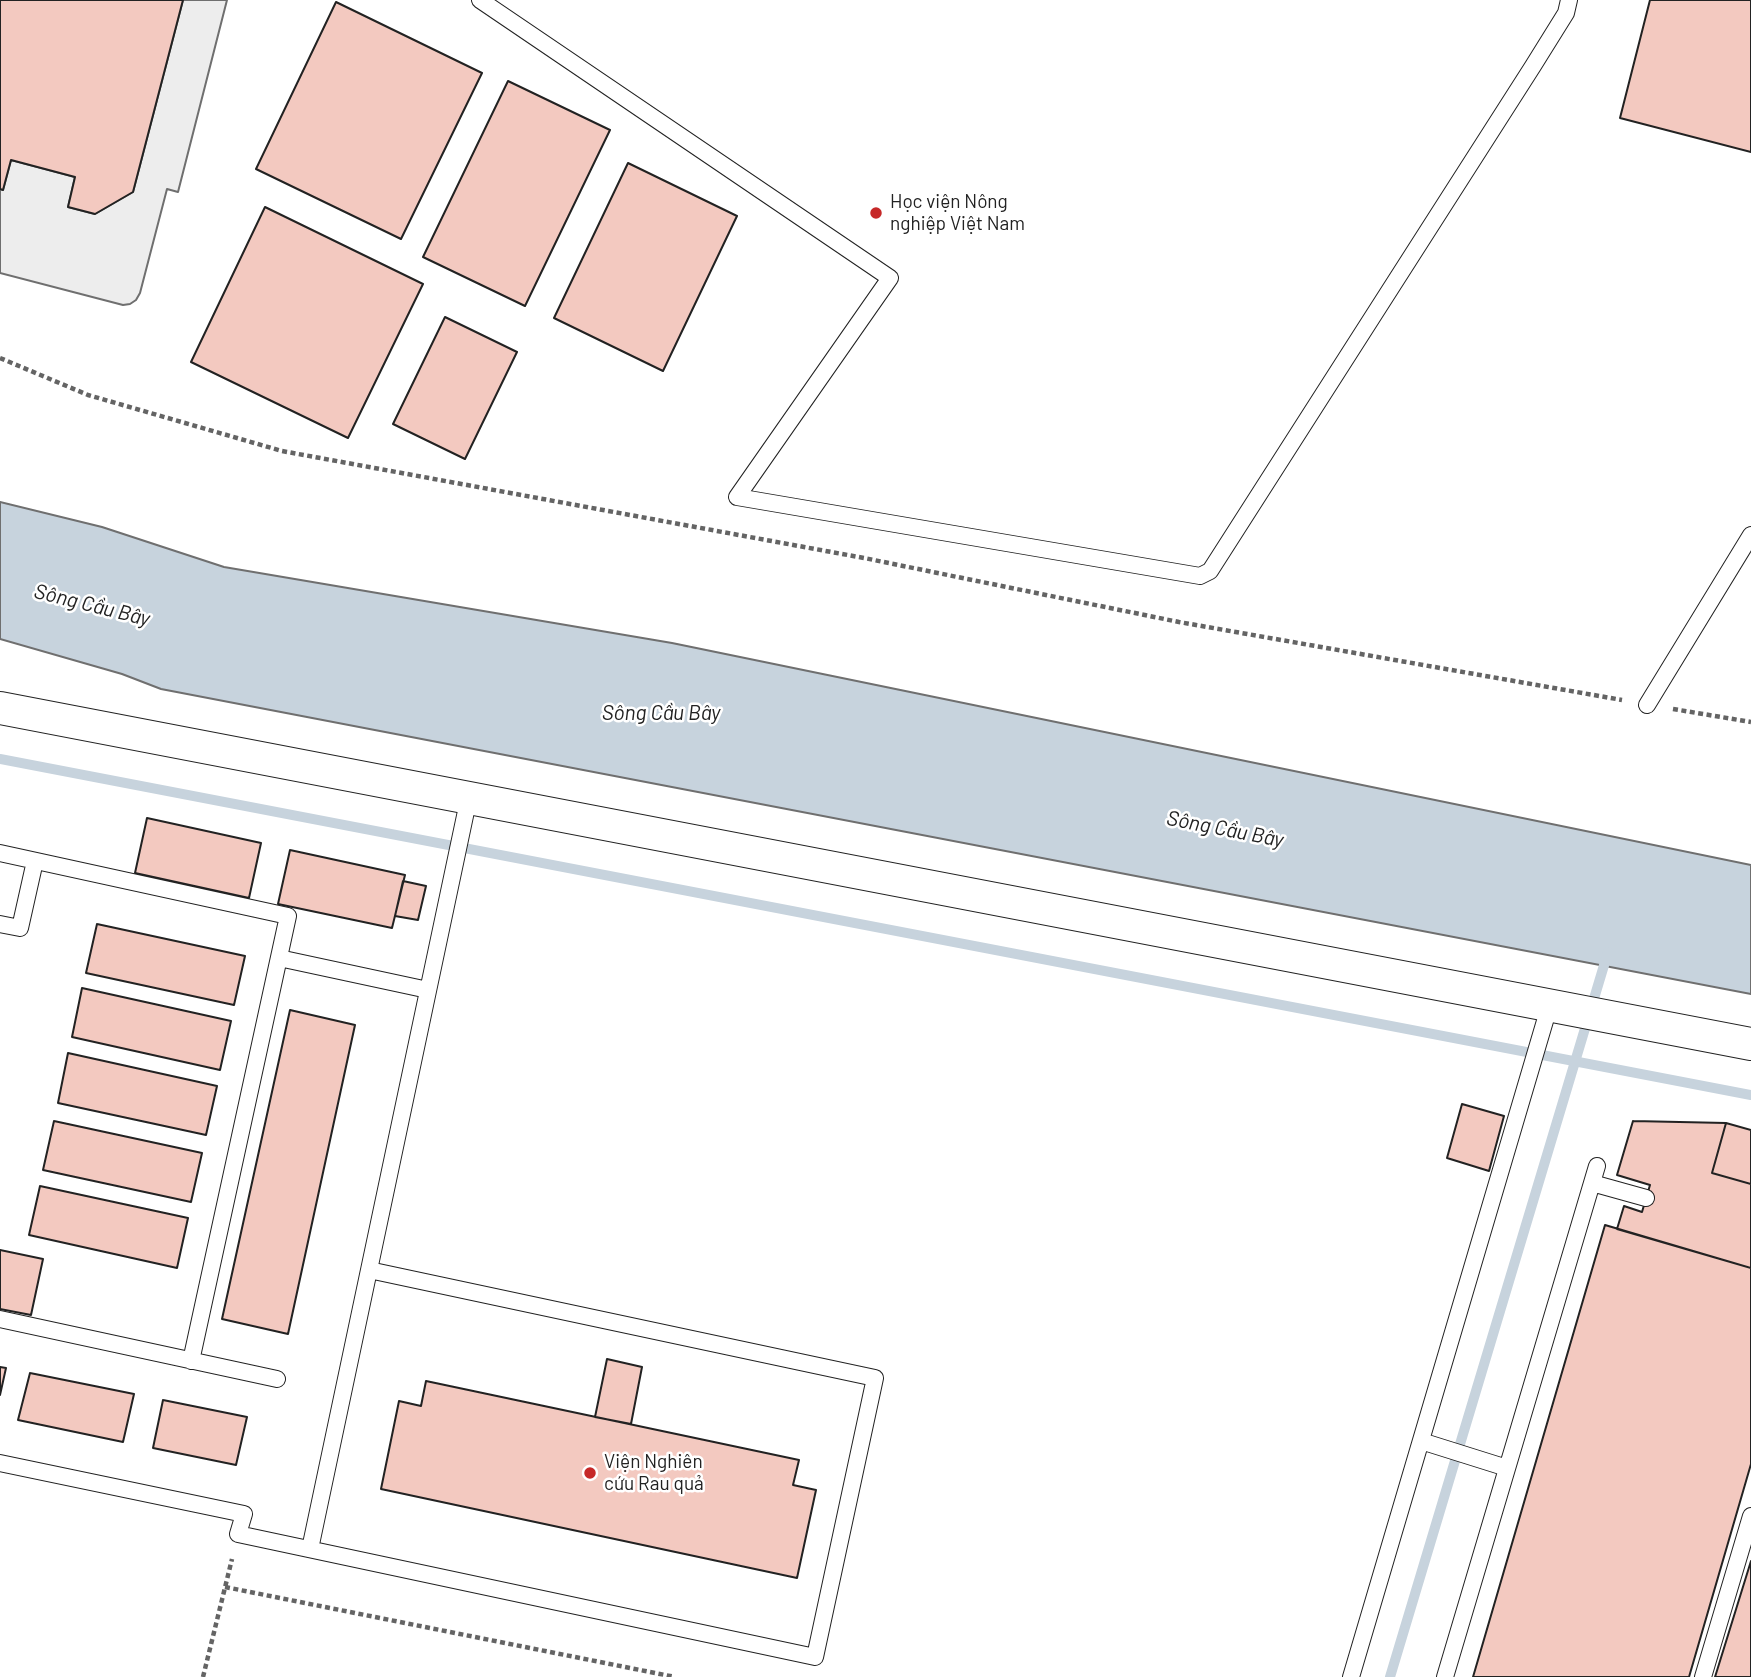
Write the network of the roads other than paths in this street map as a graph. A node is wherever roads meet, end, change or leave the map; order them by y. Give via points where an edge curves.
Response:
1 (480, 0) edge
2 (1569, 0) edge
3 (1751, 536) edge
4 (1647, 705) road end
5 (0, 708) edge
6 (467, 807) junction
7 (0, 853) edge
8 (35, 860) junction
9 (0, 924) edge
10 (279, 958) junction
11 (428, 990) junction
12 (1548, 1013) junction
13 (1751, 1044) edge
14 (1597, 1166) dead end
15 (1592, 1183) junction
16 (1646, 1198) dead end
17 (369, 1270) junction
18 (0, 1319) edge
19 (191, 1361) junction
20 (277, 1379) dead end
21 (1421, 1441) junction
22 (0, 1463) edge
23 (1507, 1468) junction
24 (1751, 1516) edge
25 (310, 1549) junction
26 (1351, 1677) edge
27 (1445, 1677) edge
28 (1703, 1677) edge

1 - 2 lane via 890,278 737,497 1200,576 1210,571 1539,56
3 - 4 lane
5 - 6 street
6 - 11 lane
6 - 12 street
7 - 8 lane
8 - 9 lane via 20,928
8 - 10 lane via 288,916
10 - 11 lane
10 - 19 lane
11 - 17 lane
12 - 13 street via 1661,1026
12 - 21 lane
14 - 15 lane
15 - 16 lane
15 - 23 lane
17 - 25 lane
17 - 25 lane via 875,1378 815,1657
18 - 19 lane
19 - 20 lane
21 - 23 lane
21 - 26 lane
22 - 25 lane via 244,1514 238,1534
23 - 27 lane
24 - 28 lane

